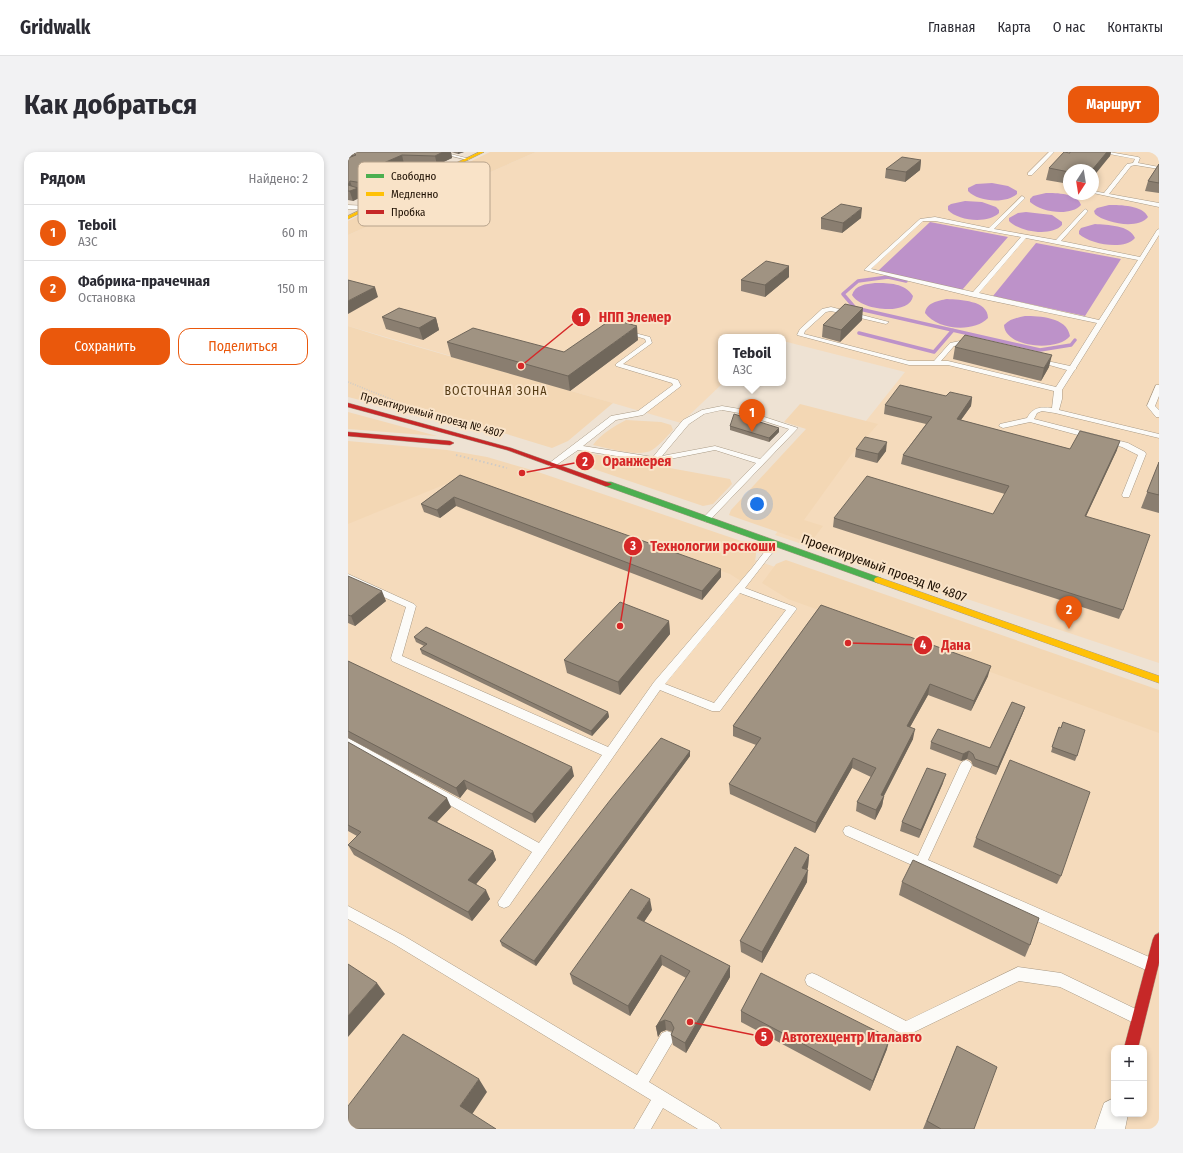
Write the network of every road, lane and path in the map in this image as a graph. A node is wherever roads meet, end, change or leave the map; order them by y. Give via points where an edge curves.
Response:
1 (437, 152) edge
2 (482, 152) edge
3 (1052, 152) edge
4 (1102, 152) edge
5 (468, 159) junction
6 (461, 162) edge
7 (1135, 164) junction
8 (1159, 168) edge
9 (1030, 174) dead end
10 (354, 193) edge
11 (1099, 193) edge
12 (358, 194) edge
13 (1106, 194) junction
14 (1022, 198) dead end
15 (1159, 205) edge
16 (348, 207) edge
17 (358, 208) edge
18 (1085, 211) dead end
19 (358, 213) edge
20 (348, 218) edge
21 (990, 230) junction
22 (1159, 231) edge
23 (1024, 237) junction
24 (1057, 242) junction
25 (1140, 259) junction
26 (974, 295) junction
27 (886, 322) dead end
28 (1100, 322) junction
29 (618, 330) edge
30 (982, 348) edge
31 (1028, 358) edge
32 (936, 363) junction
33 (1073, 369) junction
34 (1159, 387) edge
35 (1058, 390) junction
36 (348, 405) edge
37 (1055, 411) junction
38 (1159, 416) edge
39 (1030, 420) junction
40 (1004, 426) dead end
41 (1134, 430) junction
42 (348, 434) edge
43 (1159, 436) edge
44 (1125, 445) junction
45 (577, 447) junction
46 (509, 449) junction
47 (655, 460) junction
48 (761, 462) junction
49 (552, 464) junction
50 (1126, 495) dead end
51 (706, 519) junction
52 (775, 544) junction
53 (348, 577) edge
54 (738, 589) junction
55 (1159, 680) edge
56 (658, 685) junction
57 (348, 742) edge
58 (610, 753) junction
59 (966, 765) dead end
60 (849, 831) dead end
61 (541, 850) junction
62 (921, 863) junction
63 (504, 902) dead end
64 (348, 912) edge
65 (1159, 939) edge
66 (1152, 966) junction
67 (812, 980) dead end
68 (1139, 1018) junction
69 (667, 1038) dead end
70 (1132, 1045) edge
71 (640, 1084) junction
72 (661, 1098) junction
73 (1113, 1117) edge
74 (642, 1129) edge
75 (713, 1129) edge
76 (1110, 1129) edge

1 - 5 lane
2 - 5 main road
3 - 9 lane
4 - 7 lane via 1138,158
5 - 6 main road
7 - 8 lane
7 - 13 lane via 1129,165
10 - 12 lane
11 - 13 lane
13 - 15 lane
14 - 21 lane
16 - 17 lane
18 - 24 lane
19 - 20 main road
21 - 23 lane
21 - 26 lane via 922,220 867,270
22 - 25 lane
23 - 24 lane
23 - 26 lane
24 - 25 lane
25 - 28 lane
26 - 28 lane
27 - 32 lane via 831,309 824,310 802,330 800,335 909,363
28 - 33 lane
29 - 45 lane via 648,338 649,343 618,365 674,382 677,386 640,413 614,418
30 - 32 lane via 960,343 952,344
31 - 33 lane
32 - 35 lane
33 - 35 lane
34 - 38 lane via 1152,406
35 - 37 lane
36 - 46 main road, Проектируемый проезд № 4807
37 - 39 lane via 1041,409 1034,412
37 - 41 lane
39 - 40 lane
39 - 44 lane
41 - 43 lane
41 - 44 lane
42 - 46 main road, Проектируемый проезд № 4807
44 - 50 lane via 1142,454
45 - 47 lane
45 - 49 lane
46 - 49 main road, Проектируемый проезд № 4807
47 - 48 lane via 715,448
47 - 48 lane via 686,422 702,412 722,408 794,428
48 - 51 lane
49 - 51 main road, Проектируемый проезд № 4807
51 - 52 main road, Проектируемый проезд № 4807
52 - 54 lane
52 - 55 main road, Проектируемый проезд № 4807
53 - 58 lane via 412,606 396,658
54 - 56 lane
54 - 56 lane via 792,608 716,708
56 - 58 lane
57 - 61 lane
58 - 61 lane
59 - 62 lane
60 - 62 lane
61 - 63 lane
62 - 66 lane
64 - 71 lane
65 - 66 main road
66 - 68 main road via 1148,1004
67 - 68 lane via 906,1029 1018,974 1061,980
68 - 70 main road
69 - 71 lane
71 - 72 lane
72 - 74 lane
72 - 75 lane
73 - 76 street

